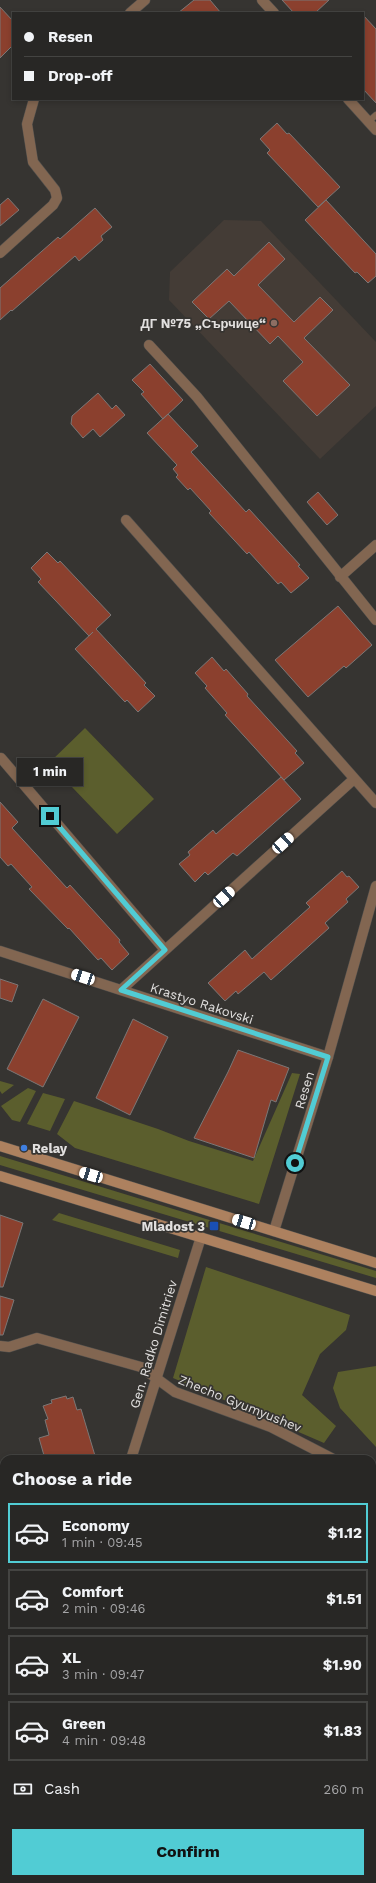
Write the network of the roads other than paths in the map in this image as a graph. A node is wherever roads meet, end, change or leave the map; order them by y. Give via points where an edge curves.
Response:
1 (145, 0) edge
2 (262, 0) edge
3 (131, 12) edge
4 (273, 12) edge
5 (34, 100) edge
6 (349, 100) edge
7 (372, 118) edge
8 (376, 130) edge
9 (0, 253) edge
10 (149, 345) dead end
11 (126, 520) dead end
12 (376, 545) edge
13 (340, 577) junction
14 (376, 620) edge
15 (1, 758) dead end
16 (354, 779) junction
17 (376, 803) edge
18 (376, 886) edge
19 (165, 950) junction
20 (0, 951) edge
21 (121, 990) junction
22 (328, 1057) junction
23 (0, 1146) edge
24 (0, 1176) edge
25 (274, 1231) junction
26 (201, 1238) junction
27 (376, 1263) edge
28 (376, 1291) edge
29 (0, 1346) edge
30 (156, 1379) junction
31 (132, 1455) edge
32 (325, 1455) edge

1 - 3 street
2 - 4 street
5 - 9 street via 27,124 33,162 55,190 57,198 54,205
6 - 7 street
7 - 8 street
10 - 13 street via 197,398
11 - 16 street
12 - 13 street
13 - 14 street
15 - 19 street
16 - 17 street
16 - 19 street
18 - 22 street, Resen
19 - 21 street
20 - 21 street, Krastyo Rakovski
21 - 22 street, Krastyo Rakovski
22 - 25 street, Resen
23 - 25 main road
24 - 26 main road
25 - 27 main road
26 - 28 main road
26 - 30 street, Gen. Radko Dimitriev
29 - 30 street, Zhecho Gyumyushev via 9,1347 37,1338 140,1367
30 - 31 street, Gen. Radko Dimitriev
30 - 32 street, Zhecho Gyumyushev via 175,1392 271,1427

